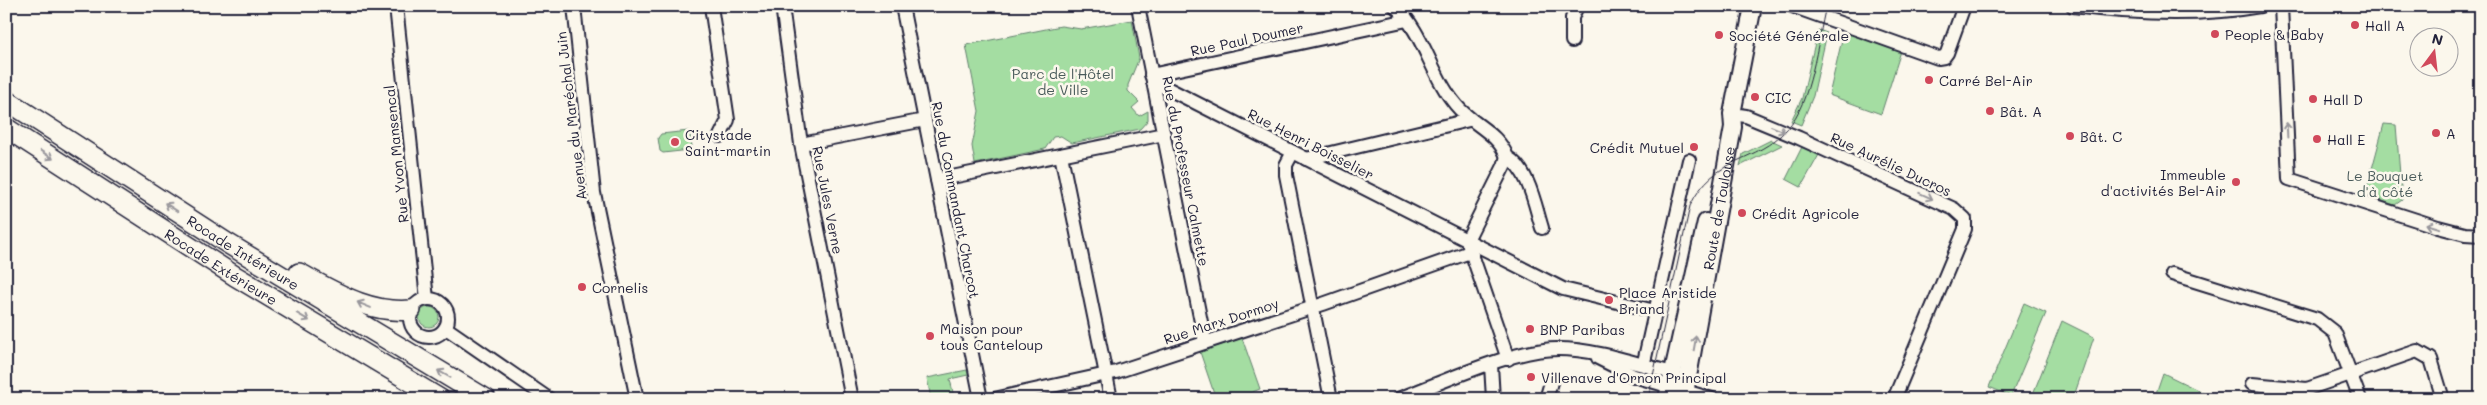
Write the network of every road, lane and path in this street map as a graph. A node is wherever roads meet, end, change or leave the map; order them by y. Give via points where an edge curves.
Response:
1 (396, 6) edge
2 (574, 6) edge
3 (711, 6) edge
4 (782, 6) edge
5 (902, 6) edge
6 (1138, 6) edge
7 (1395, 6) edge
8 (1577, 6) edge
9 (1753, 6) edge
10 (1792, 6) edge
11 (1964, 6) edge
12 (2073, 6) edge
13 (2260, 6) edge
14 (2281, 6) edge
15 (1407, 20) junction
16 (1572, 41) dead end
17 (1152, 78) junction
18 (6, 100) edge
19 (1732, 114) junction
20 (925, 120) junction
21 (1469, 120) junction
22 (6, 128) edge
23 (1164, 134) junction
24 (720, 136) dead end
25 (801, 144) junction
26 (1293, 152) junction
27 (1061, 155) junction
28 (1506, 157) junction
29 (1306, 159) junction
30 (1690, 160) dead end
31 (937, 180) junction
32 (1542, 228) dead end
33 (2481, 234) edge
34 (227, 243) junction
35 (1469, 246) junction
36 (2172, 274) dead end
37 (426, 298) junction
38 (1314, 307) junction
39 (411, 310) junction
40 (1655, 312) junction
41 (446, 328) junction
42 (1205, 342) junction
43 (1508, 359) junction
44 (1644, 362) dead end
45 (1491, 365) junction
46 (2351, 374) junction
47 (1106, 375) junction
48 (1552, 379) dead end
49 (2252, 384) dead end
50 (418, 386) junction
51 (1676, 390) edge
52 (436, 399) edge
53 (440, 399) edge
54 (486, 399) edge
55 (550, 399) edge
56 (637, 399) edge
57 (852, 399) edge
58 (981, 399) edge
59 (994, 399) edge
60 (1111, 399) edge
61 (1331, 399) edge
62 (1398, 399) edge
63 (1493, 399) edge
64 (1546, 399) edge
65 (1712, 399) edge
66 (1894, 399) edge
67 (2360, 399) edge
68 (2444, 399) edge

1 - 37 street, Rue Yvon Mansencal
2 - 56 street, Avenue du Maréchal Juin via 594,194
3 - 24 street via 728,120
4 - 25 street, Rue Jules Verne
5 - 20 street, Rue du Commandant Charcot
6 - 17 street, Rue du Professeur Calmette
7 - 15 street
8 - 16 street via 1572,18
9 - 19 main road, Route de Toulouse
10 - 11 street via 1938,58 1947,53
12 - 13 street via 2164,14 2227,12
33 -> 14 street via 2465,234 2438,227 2289,179
15 - 17 street, Rue Paul Doumer
15 - 21 street via 1454,104
17 - 23 street, Rue du Professeur Calmette
17 - 26 street, Rue Henri Boisselier
34 -> 18 highway, Rocade Intérieure
19 - 51 main road, Route de Toulouse via 1725,126
19 -> 66 street, Rue Aurélie Ducros via 1746,116 1799,138 1954,209 1965,219 1965,229
20 - 25 street
20 - 31 street, Rue du Commandant Charcot
21 - 28 street via 1494,136
21 - 29 street
22 -> 50 highway, Rocade Extérieure via 235,276
23 - 27 street
23 - 42 street, Rue du Professeur Calmette
25 - 57 street, Rue Jules Verne
26 - 29 street, Rue Henri Boisselier
26 - 38 street via 1286,165 1286,175
27 - 31 street
27 - 47 street
28 - 32 street via 1519,169 1531,192
28 - 35 street
29 - 35 street, Rue Henri Boisselier via 1456,235
30 - 40 street
31 - 58 street, Rue du Commandant Charcot
39 -> 34 highway via 382,311 368,307 286,266
54 -> 34 highway, Rocade Intérieure
35 - 38 street, Rue Marx Dormoy via 1454,258
35 - 40 street, Rue Henri Boisselier via 1563,289
35 - 43 street
36 - 46 street via 2317,319 2335,333
37 - 39 street
37 - 41 street via 433,298 444,305 449,316
38 - 42 street, Rue Marx Dormoy
38 - 61 street
39 - 41 street via 413,328 423,336 436,336
40 - 44 street
41 - 55 street
42 - 47 street, Rue Marx Dormoy
43 - 45 street
43 - 51 street via 1556,349 1589,353
45 - 62 street
45 - 63 street
46 - 49 street via 2307,389
46 - 67 street
46 - 68 street via 2417,351 2432,358
47 - 59 street, Rue Marx Dormoy
47 - 60 street
48 - 64 street
50 - 52 highway
50 - 53 highway, Rocade Extérieure
51 - 65 street

